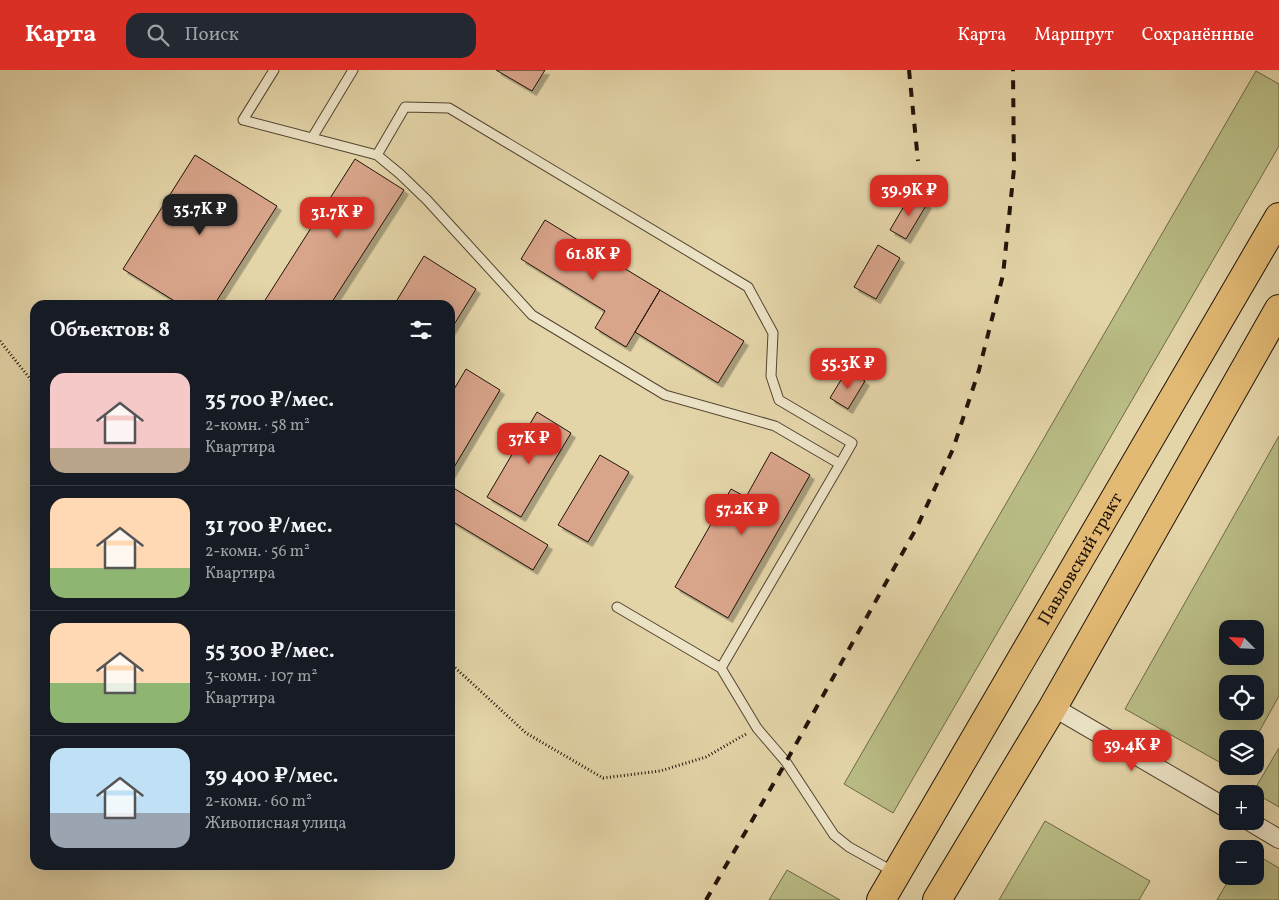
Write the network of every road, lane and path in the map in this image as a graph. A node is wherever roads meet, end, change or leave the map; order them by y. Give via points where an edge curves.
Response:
1 (274, 70) edge
2 (354, 70) edge
3 (312, 138) junction
4 (377, 155) junction
5 (1279, 217) edge
6 (1279, 309) edge
7 (0, 341) edge
8 (30, 379) edge
9 (840, 464) junction
10 (617, 607) dead end
11 (455, 668) edge
12 (721, 668) junction
13 (1053, 707) junction
14 (757, 728) junction
15 (1219, 804) edge
16 (1264, 830) edge
17 (1279, 839) edge
18 (897, 873) junction
19 (881, 900) edge
20 (937, 900) edge

1 - 3 lane via 243,120
2 - 3 lane
3 - 4 lane
4 - 9 lane via 426,200 532,315 665,395 775,426
4 - 9 lane via 405,107 449,108 748,287 773,333 771,376 779,400 852,443
5 - 18 highway, Павловский тракт
6 - 13 highway
7 - 8 path
9 - 12 lane
10 - 12 lane
11 - 14 path via 526,733 603,778 660,771 706,758
12 - 14 lane
13 - 15 street
13 - 20 highway
14 - 18 lane via 786,762 834,834 849,847
16 - 17 street
18 - 19 highway, Павловский тракт

